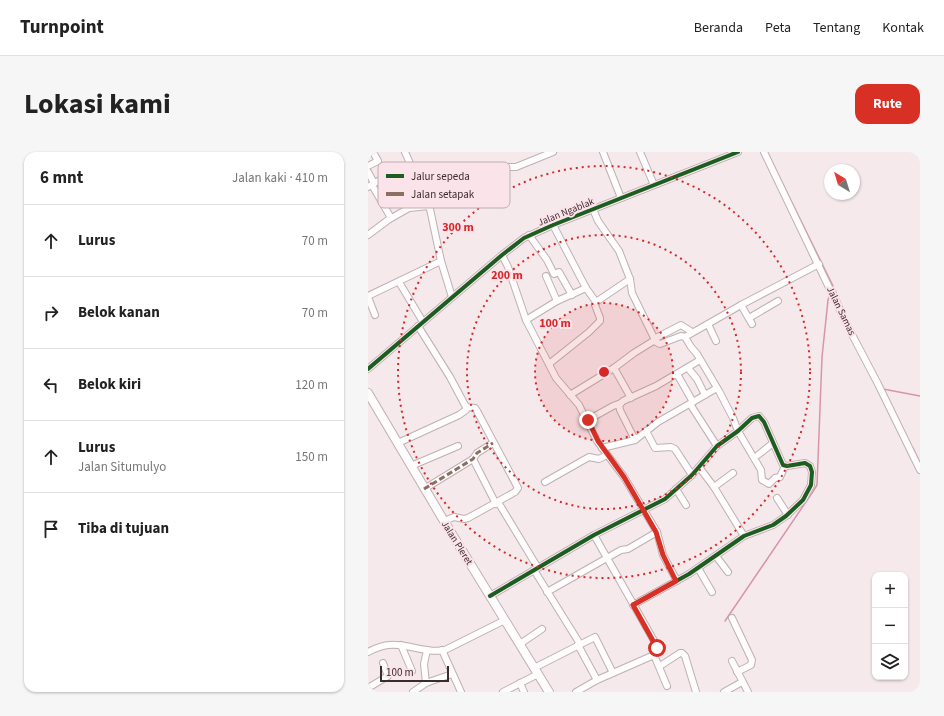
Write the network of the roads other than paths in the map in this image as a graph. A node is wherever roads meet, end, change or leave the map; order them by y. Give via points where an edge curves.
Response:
1 (373, 152) edge
2 (405, 152) edge
3 (553, 152) edge
4 (603, 152) edge
5 (640, 152) edge
6 (738, 152) edge
7 (764, 152) edge
8 (410, 162) edge
9 (368, 166) edge
10 (510, 167) edge
11 (368, 172) edge
12 (371, 185) edge
13 (654, 185) junction
14 (378, 197) edge
15 (621, 198) junction
16 (385, 208) edge
17 (410, 208) edge
18 (429, 208) edge
19 (593, 209) junction
20 (391, 218) junction
21 (553, 225) junction
22 (368, 235) edge
23 (530, 235) junction
24 (502, 255) junction
25 (442, 261) junction
26 (819, 264) junction
27 (546, 276) dead end
28 (630, 279) junction
29 (399, 282) junction
30 (586, 288) junction
31 (572, 294) junction
32 (368, 296) edge
33 (452, 297) junction
34 (557, 301) junction
35 (778, 301) dead end
36 (596, 302) junction
37 (741, 305) junction
38 (375, 315) dead end
39 (749, 318) junction
40 (526, 320) junction
41 (421, 324) junction
42 (708, 324) junction
43 (752, 324) dead end
44 (692, 332) junction
45 (686, 337) junction
46 (655, 339) junction
47 (716, 341) dead end
48 (700, 360) junction
49 (549, 364) junction
50 (614, 368) junction
51 (688, 368) junction
52 (368, 369) edge
53 (677, 374) junction
54 (717, 388) junction
55 (368, 393) edge
56 (570, 395) junction
57 (706, 395) junction
58 (631, 398) junction
59 (621, 403) junction
60 (691, 403) junction
61 (466, 406) junction
62 (588, 420) junction
63 (646, 431) junction
64 (738, 431) junction
65 (635, 440) junction
66 (398, 443) junction
67 (493, 443) junction
68 (773, 443) junction
69 (458, 446) dead end
70 (717, 446) junction
71 (602, 448) junction
72 (607, 455) junction
73 (758, 455) dead end
74 (473, 459) junction
75 (411, 466) junction
76 (785, 466) junction
77 (699, 467) junction
78 (920, 470) edge
79 (733, 473) dead end
80 (692, 475) junction
81 (545, 482) dead end
82 (714, 487) junction
83 (424, 489) junction
84 (676, 489) junction
85 (777, 498) dead end
86 (497, 503) junction
87 (686, 505) dead end
88 (643, 510) junction
89 (788, 515) junction
90 (444, 521) junction
91 (656, 532) junction
92 (594, 535) junction
93 (744, 536) junction
94 (716, 556) junction
95 (607, 558) junction
96 (698, 568) junction
97 (536, 569) junction
98 (728, 572) dead end
99 (676, 581) junction
100 (547, 592) junction
101 (712, 592) dead end
102 (490, 596) junction
103 (633, 605) junction
104 (732, 618) dead end
105 (504, 620) junction
106 (542, 629) dead end
107 (520, 644) junction
108 (401, 645) junction
109 (579, 645) junction
110 (427, 650) junction
111 (442, 650) junction
112 (368, 652) edge
113 (654, 655) junction
114 (732, 661) dead end
115 (383, 663) dead end
116 (660, 666) junction
117 (412, 671) dead end
118 (536, 671) junction
119 (738, 672) junction
120 (613, 673) junction
121 (452, 674) junction
122 (597, 680) junction
123 (742, 682) junction
124 (426, 683) junction
125 (520, 683) junction
126 (668, 686) dead end
127 (368, 688) edge
128 (583, 690) edge
129 (413, 692) edge
130 (462, 692) edge
131 (503, 692) edge
132 (524, 692) edge
133 (549, 692) edge
134 (576, 692) edge
135 (696, 692) edge
136 (724, 692) edge
137 (748, 692) edge

1 - 9 street via 378,161
2 - 8 street
3 - 10 street
4 - 15 street
5 - 13 street
6 - 13 street, Jalan Ngablak
7 - 26 street, Jalan Samas
11 - 12 street
12 - 14 street
13 - 15 street, Jalan Ngablak
15 - 19 street, Jalan Ngablak
16 - 20 street
17 - 20 street
18 - 25 street
19 - 21 street, Jalan Ngablak
19 - 28 street via 598,221 619,251
20 - 22 street
21 - 23 street, Jalan Ngablak
21 - 30 street
23 - 24 street, Jalan Ngablak
23 - 31 street via 554,274 559,273
24 - 33 street, Jalan Ngablak
24 - 40 street
25 - 29 street
25 - 33 street
26 - 37 street
26 - 78 street, Jalan Samas
27 - 34 street
28 - 36 street
28 - 46 street via 634,298
29 - 32 street
29 - 41 street
30 - 31 street
30 - 36 street
31 - 34 street
32 - 38 street
33 - 41 street, Jalan Ngablak
34 - 40 street
35 - 39 street
36 - 49 street via 600,321
37 - 39 street
37 - 42 street
39 - 43 street
40 - 49 street
41 - 52 street, Jalan Ngablak
41 - 61 street
42 - 44 street
42 - 47 street
44 - 45 street
44 - 46 street via 681,325
45 - 46 street via 681,336 660,344
45 - 48 street
46 - 50 street
48 - 51 street
48 - 54 street
49 - 56 street via 558,382
50 - 56 street
50 - 58 street
51 - 53 street
51 - 57 street
53 - 58 street
53 - 60 street
54 - 57 street
54 - 64 street
55 - 66 main road, Jalan Pleret
56 - 62 street
57 - 60 street
58 - 59 street
59 - 62 street
59 - 65 street via 620,410
60 - 63 street
60 - 70 street
61 - 66 street via 466,410 459,415
61 - 67 street via 475,408
62 - 71 street
63 - 65 street
63 - 80 street via 655,448 675,449
64 - 68 street via 752,418 759,416
64 - 70 street
64 - 76 street via 761,470 763,480 768,484 782,474
65 - 71 street
66 - 75 main road, Jalan Pleret
67 - 74 street via 477,452
67 - 86 street via 518,488
68 - 73 street
68 - 76 street via 781,463
69 - 75 street
70 - 77 street
71 - 72 street
72 - 81 street via 599,459 588,457
72 - 88 street via 624,477
74 - 83 street
74 - 86 street
75 - 83 main road, Jalan Pleret
76 - 89 street via 805,463 812,472 809,491
77 - 80 street
77 - 82 street
79 - 82 street
80 - 84 street
82 - 93 street
83 - 90 main road, Jalan Pleret
84 - 87 street
84 - 88 street via 665,499
85 - 89 street
86 - 90 street via 468,518 454,517
86 - 97 street
88 - 91 street
88 - 92 street
89 - 93 street via 773,525
90 - 102 main road, Jalan Pleret
91 - 95 street
91 - 99 street via 663,555
92 - 95 street
92 - 97 street
93 - 94 street
94 - 96 street
94 - 98 street
95 - 100 street
95 - 103 street
96 - 99 street
96 - 101 street
97 - 100 street
97 - 102 street
99 - 103 street
100 - 109 street
102 - 105 main road, Jalan Pleret
103 - 113 street via 657,646
104 - 119 street via 752,660 750,665
105 - 107 main road, Jalan Pleret
105 - 111 street
106 - 107 street
107 - 118 main road, Jalan Pleret
108 - 110 street
108 - 112 street via 386,645
108 - 117 street
109 - 118 street
109 - 120 street via 595,637
109 - 122 street
110 - 111 street
110 - 124 street via 424,664
111 - 121 street
113 - 116 street
113 - 120 street
114 - 119 street
115 - 127 street via 388,676
116 - 126 street
116 - 135 street via 682,653
118 - 125 street
118 - 133 main road, Jalan Pleret
119 - 123 street
120 - 122 street
121 - 124 street
121 - 130 street
122 - 128 street
123 - 136 street
123 - 137 street
124 - 129 street
125 - 131 street
125 - 132 street
128 - 134 street

